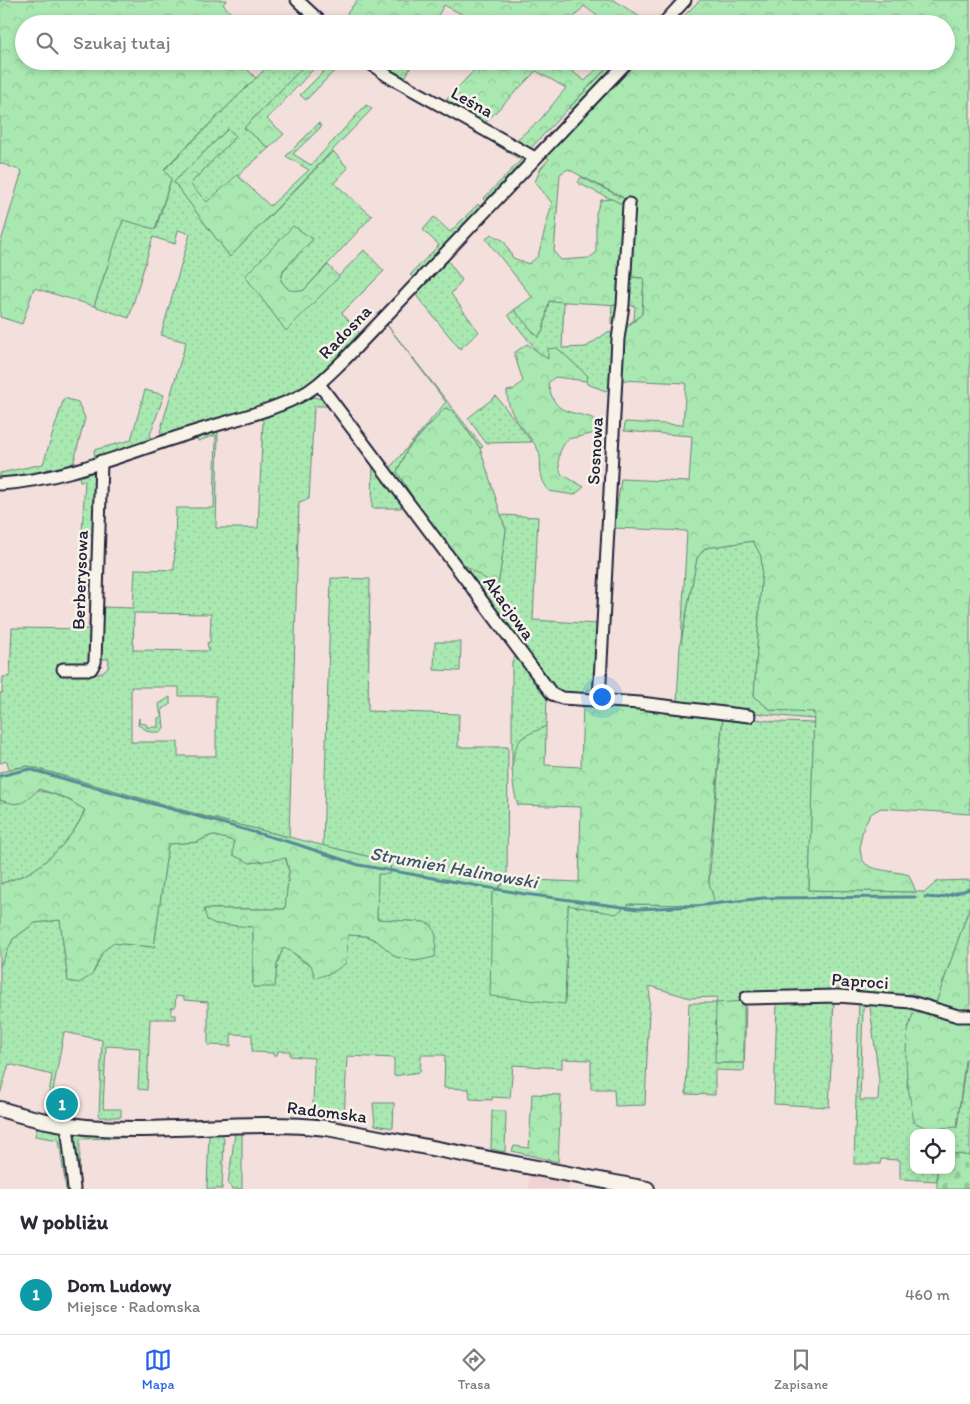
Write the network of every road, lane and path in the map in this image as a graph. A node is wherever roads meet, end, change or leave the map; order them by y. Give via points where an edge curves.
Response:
1 (296, 0) edge
2 (685, 0) edge
3 (313, 15) edge
4 (671, 15) edge
5 (380, 70) edge
6 (620, 70) edge
7 (535, 158) junction
8 (629, 204) dead end
9 (319, 384) junction
10 (101, 461) junction
11 (0, 484) edge
12 (63, 669) dead end
13 (599, 700) junction
14 (749, 716) dead end
15 (746, 998) dead end
16 (970, 1016) edge
17 (0, 1109) edge
18 (67, 1124) junction
19 (74, 1189) edge
20 (643, 1189) edge

1 - 3 street
2 - 4 street
5 - 7 street, Leśna
6 - 7 street, Radosna
7 - 9 street, Radosna
8 - 13 street, Sosnowa via 624,305 618,339
9 - 10 street, Radosna via 286,402
9 - 13 street, Akacjowa via 547,688 562,698
10 - 11 street, Radosna via 45,477
10 - 12 street, Berberysowa via 96,662 91,669
13 - 14 street, Akacjowa
15 - 16 street, Paproci via 838,996 911,1002 950,1014
17 - 18 street, Radomska
18 - 19 street
18 - 20 street, Radomska via 112,1128 289,1125 327,1128

